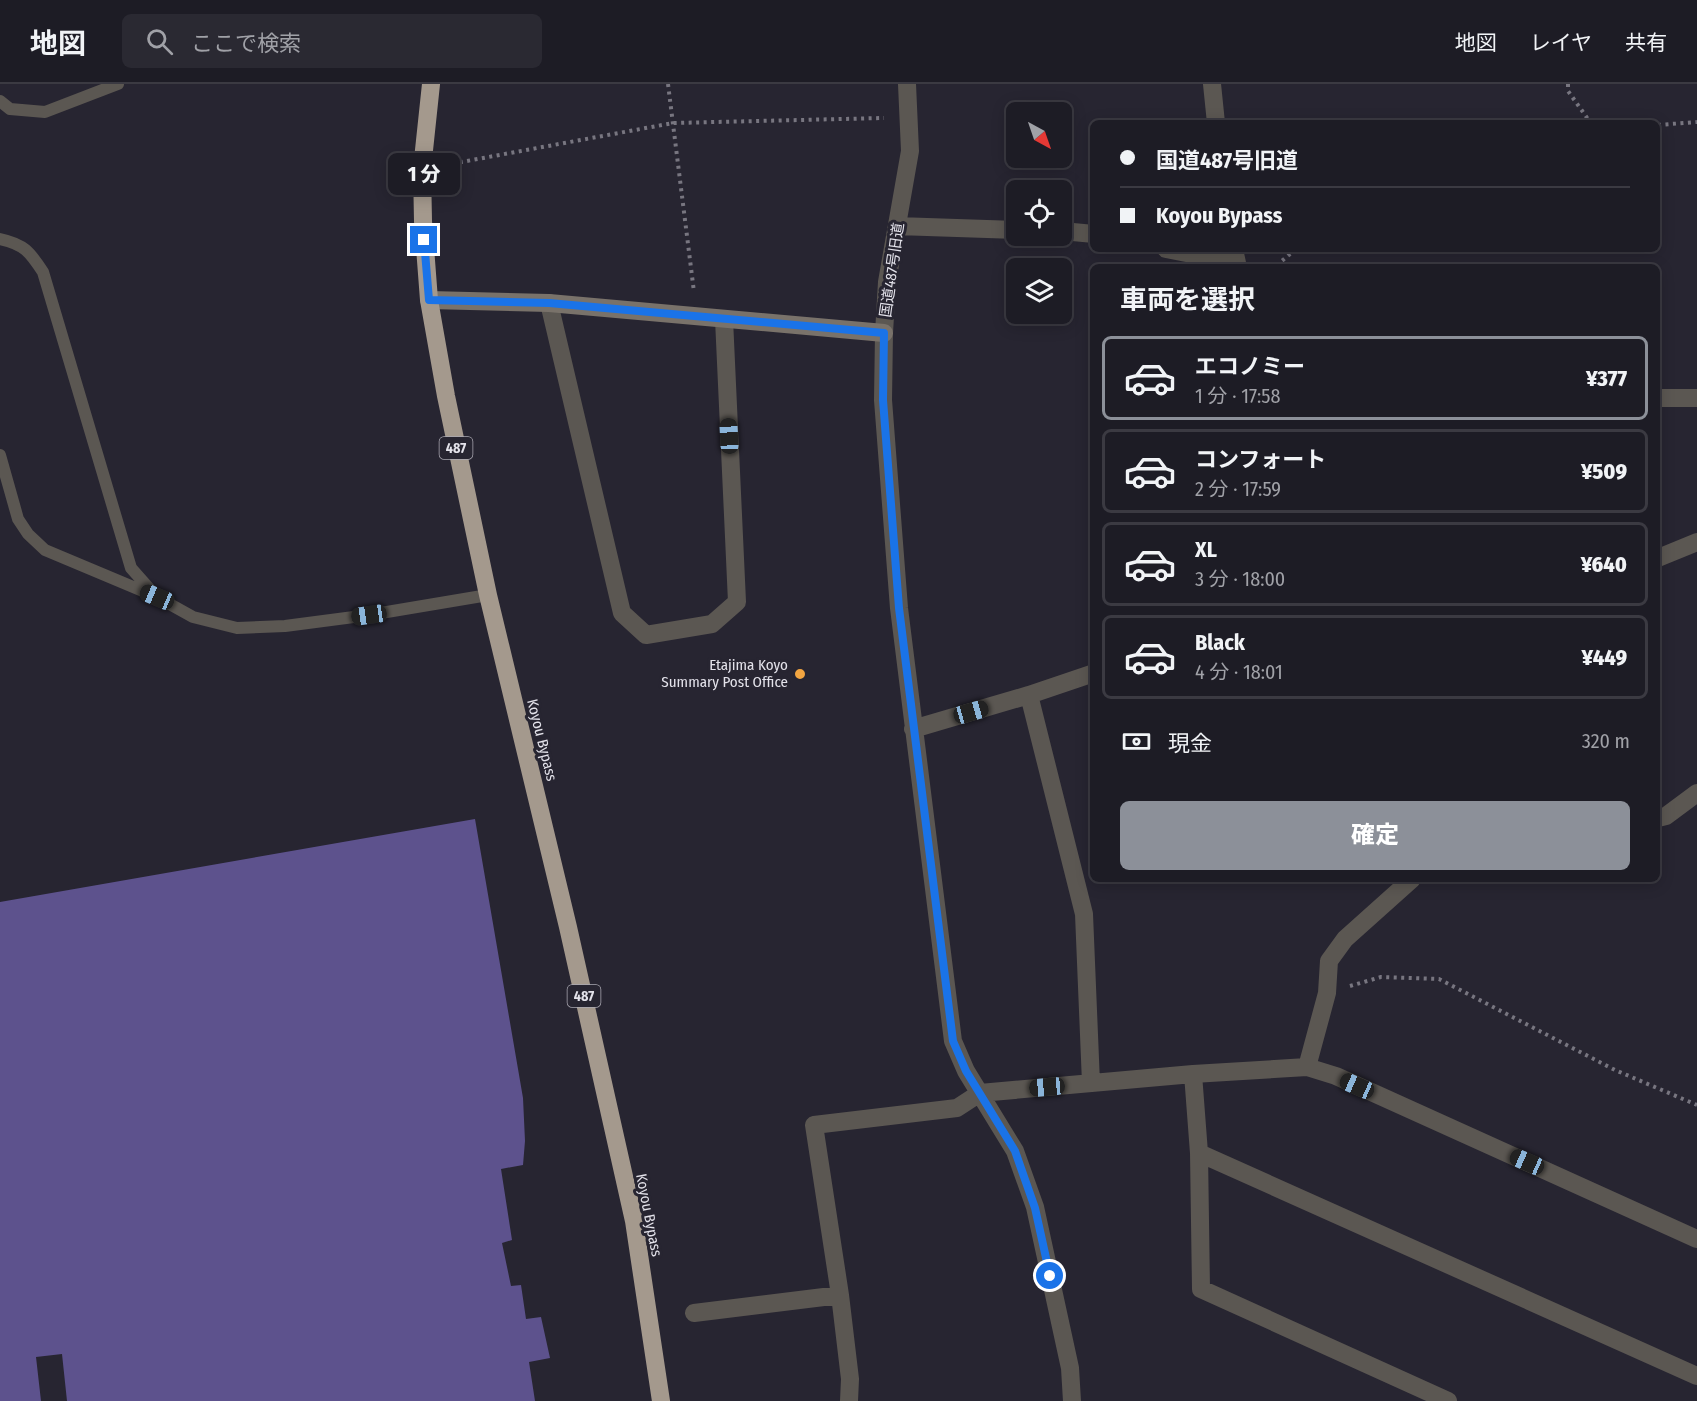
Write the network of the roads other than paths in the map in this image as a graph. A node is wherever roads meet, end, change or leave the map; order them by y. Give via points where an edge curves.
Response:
1 (118, 84) edge
2 (431, 84) edge
3 (907, 84) edge
4 (1212, 84) edge
5 (0, 101) edge
6 (1216, 120) edge
7 (897, 226) junction
8 (1006, 230) edge
9 (1072, 232) edge
10 (1090, 234) edge
11 (0, 239) edge
12 (1181, 252) edge
13 (1234, 252) edge
14 (429, 300) junction
15 (549, 303) junction
16 (724, 319) junction
17 (884, 333) junction
18 (1660, 398) edge
19 (1697, 398) edge
20 (0, 455) edge
21 (1697, 543) edge
22 (1660, 557) edge
23 (488, 595) junction
24 (157, 597) junction
25 (1090, 674) edge
26 (1029, 695) junction
27 (913, 729) junction
28 (1697, 793) edge
29 (1660, 818) edge
30 (1410, 882) edge
31 (1307, 1067) junction
32 (1193, 1074) junction
33 (1091, 1083) junction
34 (980, 1093) junction
35 (1199, 1153) junction
36 (1697, 1239) edge
37 (840, 1295) junction
38 (694, 1313) dead end
39 (1697, 1376) edge
40 (662, 1401) edge
41 (849, 1401) edge
42 (1071, 1401) edge
43 (1448, 1401) edge

1 - 5 lane via 45,112 10,109
2 - 14 highway, Koyou Bypass / 487 via 422,169
3 - 7 street, 国道487号旧道 via 910,151
4 - 6 street
7 - 8 street
7 - 17 street, 国道487号旧道 via 887,282
9 - 10 street
11 - 24 lane via 31,253 42,272 131,568
12 - 13 street via 1236,263
14 - 15 street
14 - 23 highway, Koyou Bypass / 487
15 - 16 street
15 - 16 street via 622,613 646,635 712,624 736,602
16 - 17 street
17 - 27 street, 国道487号旧道 via 883,400
18 - 19 street
20 - 24 lane via 18,519 45,550
21 - 22 street
23 - 24 lane via 285,626 237,628 193,617
23 - 40 highway, Koyou Bypass / 487 via 631,1210
25 - 26 street
26 - 27 street
26 - 33 street via 1084,914
27 - 34 street, 国道487号旧道 via 953,1041
28 - 29 street
30 - 31 street via 1345,939 1329,961 1327,993
31 - 32 street
31 - 36 street via 1336,1076
32 - 33 street
32 - 35 street
33 - 34 street
34 - 37 street via 957,1108 814,1125
34 - 42 street, 国道487号旧道 via 1015,1151 1035,1208 1070,1368
35 - 39 street
35 - 43 street via 1201,1289
37 - 38 street
37 - 41 street

